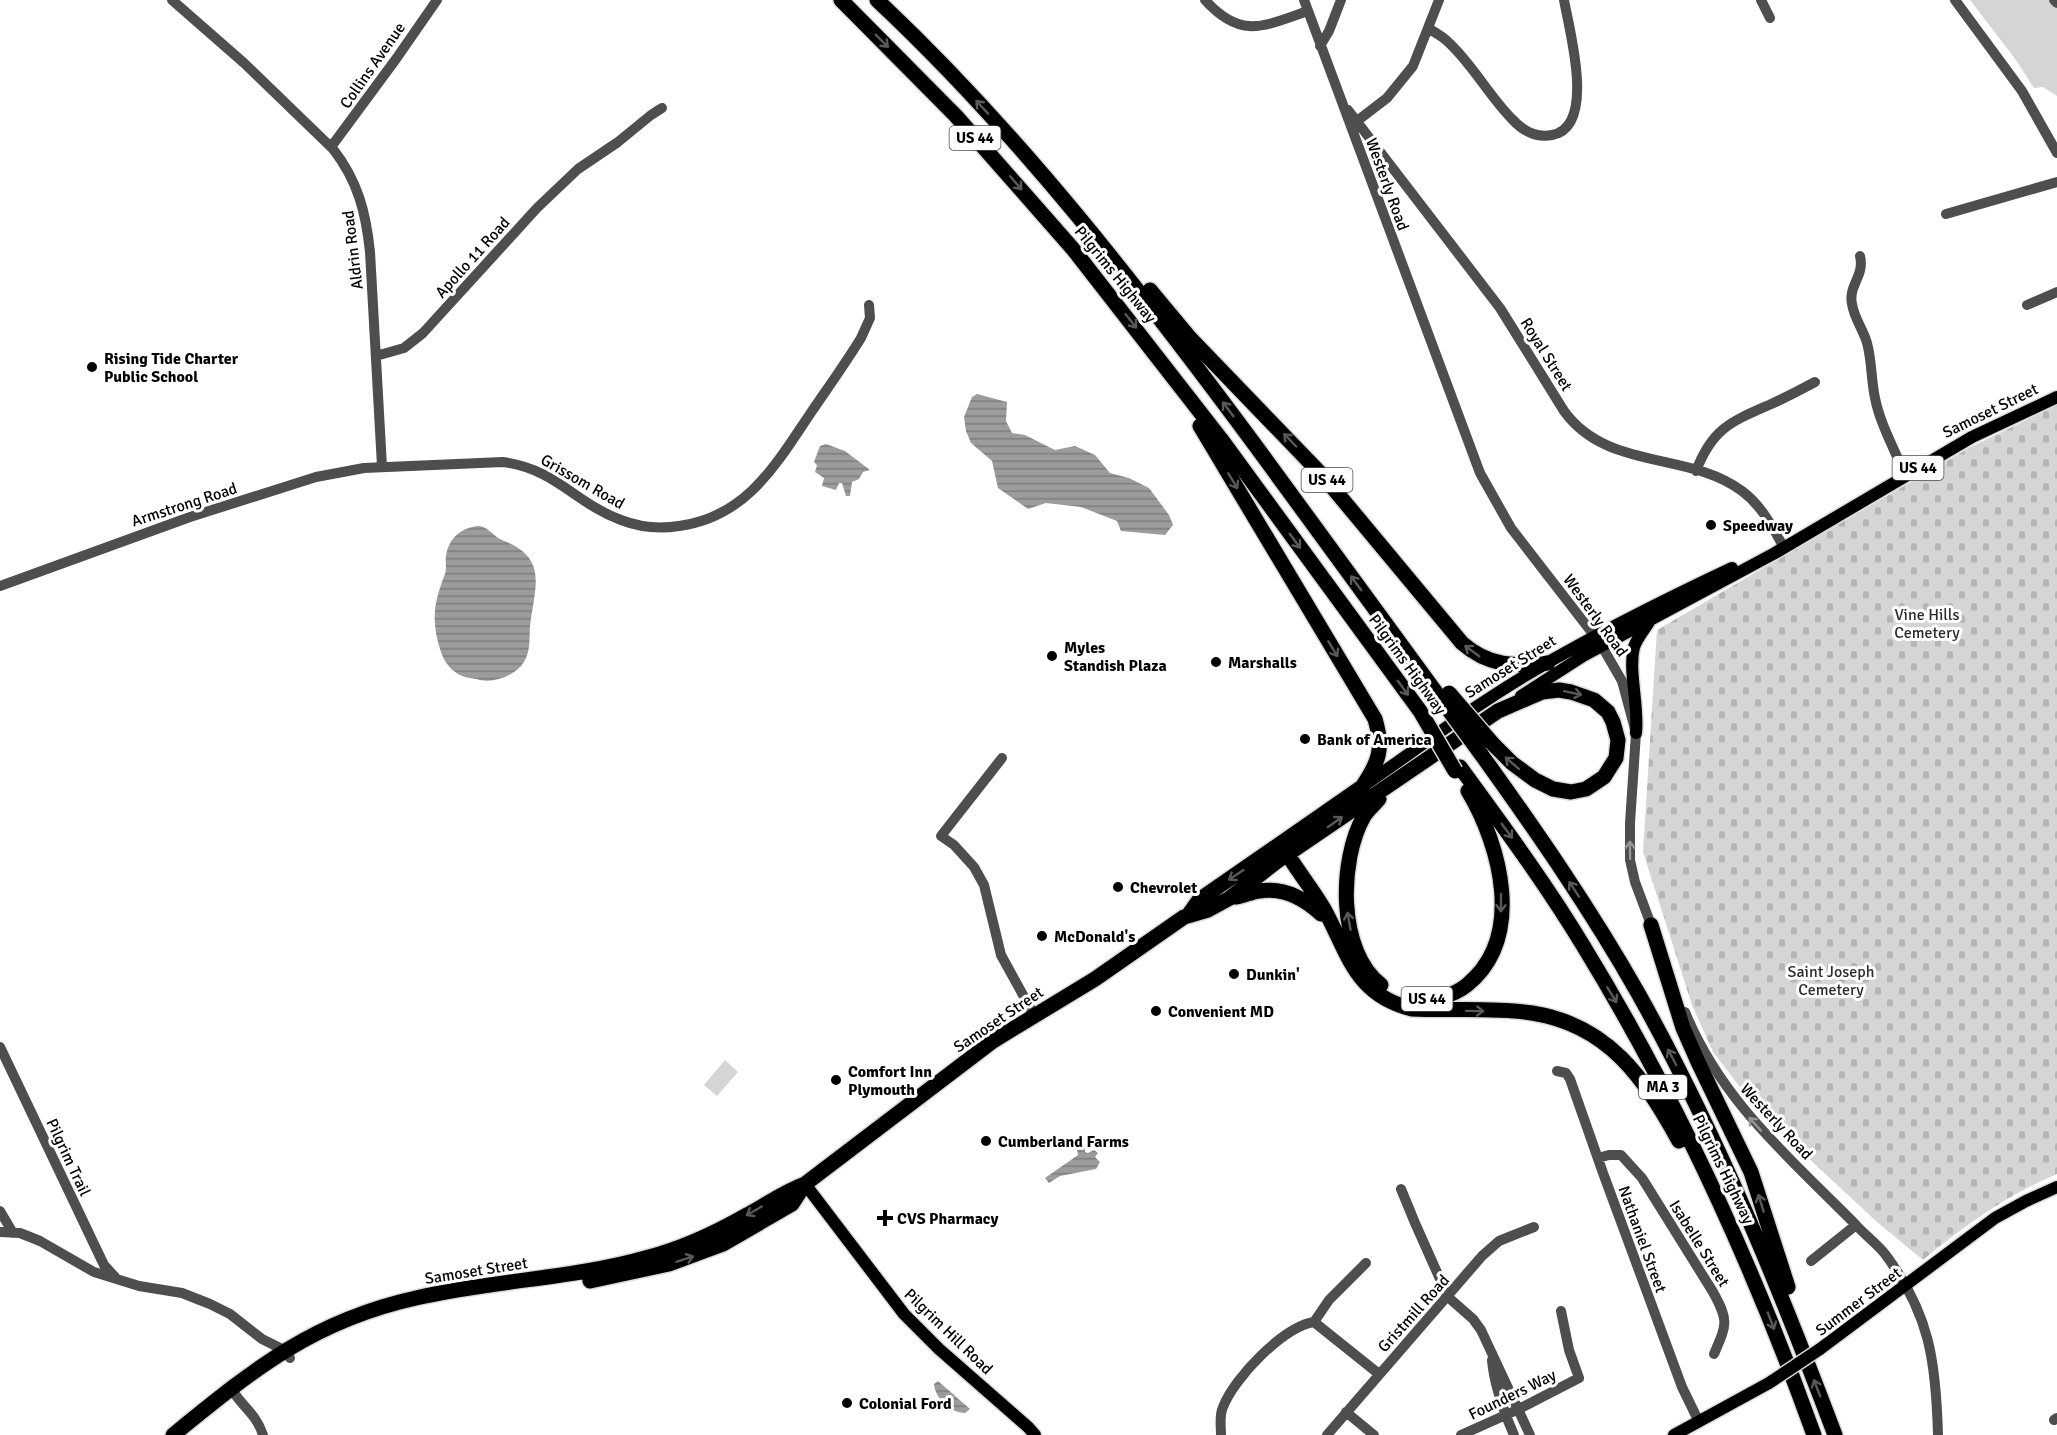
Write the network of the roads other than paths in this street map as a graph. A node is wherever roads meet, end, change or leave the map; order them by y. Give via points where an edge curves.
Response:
1 (172, 0) edge
2 (437, 0) edge
3 (841, 0) edge
4 (877, 0) edge
5 (1205, 0) edge
6 (1341, 0) edge
7 (1439, 0) edge
8 (1564, 0) edge
9 (1761, 0) edge
10 (1955, 0) edge
11 (1306, 5) edge
12 (1770, 18) dead end
13 (1428, 28) junction
14 (1320, 46) junction
15 (1341, 100) junction
16 (662, 108) dead end
17 (1357, 121) junction
18 (330, 147) junction
19 (2057, 153) edge
20 (2057, 182) edge
21 (1946, 214) dead end
22 (1860, 256) dead end
23 (1116, 263) junction
24 (2057, 292) edge
25 (2026, 304) dead end
26 (869, 305) dead end
27 (376, 356) junction
28 (1160, 359) junction
29 (1815, 382) dead end
30 (2057, 398) edge
31 (382, 466) junction
32 (1696, 471) junction
33 (1905, 475) junction
34 (1783, 546) junction
35 (0, 586) edge
36 (1649, 621) junction
37 (1599, 642) junction
38 (1548, 663) junction
39 (1498, 711) junction
40 (1636, 733) junction
41 (1486, 749) junction
42 (1002, 758) dead end
43 (1458, 769) junction
44 (1395, 781) junction
45 (1362, 787) junction
46 (1286, 848) junction
47 (1230, 898) junction
48 (1189, 914) junction
49 (1331, 925) junction
50 (1651, 926) junction
51 (1034, 1015) junction
52 (0, 1047) edge
53 (1557, 1071) dead end
54 (1598, 1158) junction
55 (805, 1184) junction
56 (2057, 1187) edge
57 (1401, 1188) dead end
58 (0, 1211) edge
59 (1856, 1225) junction
60 (1534, 1227) dead end
61 (0, 1232) edge
62 (13, 1233) junction
63 (1811, 1261) dead end
64 (1366, 1263) dead end
65 (115, 1277) junction
66 (1906, 1285) junction
67 (1758, 1286) junction
68 (1448, 1297) junction
69 (1561, 1311) dead end
70 (1314, 1322) junction
71 (1800, 1340) junction
72 (287, 1354) junction
73 (1714, 1354) dead end
74 (1492, 1356) junction
75 (1379, 1374) junction
76 (233, 1392) junction
77 (1519, 1409) junction
78 (1346, 1412) junction
79 (1505, 1415) junction
80 (1699, 1422) junction
81 (173, 1435) edge
82 (188, 1435) edge
83 (263, 1435) edge
84 (1035, 1435) edge
85 (1221, 1435) edge
86 (1327, 1435) edge
87 (1374, 1435) edge
88 (1461, 1435) edge
89 (1514, 1435) edge
90 (1530, 1435) edge
91 (1674, 1435) edge
92 (1814, 1435) edge
93 (1835, 1435) edge
94 (1938, 1435) edge

1 - 18 street, Aldrin Road
2 - 18 street, Collins Avenue
3 -> 28 highway, Pilgrims Highway / US 44 via 1007,173
23 -> 4 highway, Pilgrims Highway / US 44 via 981,106
5 - 11 street via 1228,20 1247,27 1265,25
6 - 14 street
7 - 13 street
8 - 13 street via 1577,79 1577,104 1571,121 1558,134 1539,136 1522,128 1447,41
9 - 12 street
10 - 19 street via 2022,91
11 - 14 street, Westerly Road
13 - 17 street via 1413,66 1387,98
14 - 15 street, Westerly Road
15 - 17 street, Royal Street
15 - 37 street, Westerly Road via 1480,473 1511,528
16 - 27 street, Apollo 11 Road via 583,165 537,208 423,333 404,348
17 - 32 street, Royal Street via 1500,308 1576,426 1605,444
18 - 27 street, Aldrin Road via 345,164 364,209
20 - 21 street
22 - 33 street via 1862,264 1851,295 1852,304 1868,345 1879,414
38 -> 23 highway, US 44 via 1498,663 1479,656 1462,643 1306,457 1190,339 1149,289
41 -> 23 highway, Pilgrims Highway, bridge via 1445,696 1428,666 1400,643
24 - 25 street
26 - 31 street, Grissom Road via 870,318 861,338 771,470 735,506 706,521 667,527 622,520 598,510 550,476 528,466 503,462
27 - 31 street, Aldrin Road
28 -> 43 highway, Pilgrims Highway / US 44, bridge via 1420,711
28 -> 45 highway via 1375,719 1379,754
29 - 32 street via 1726,425 1710,441
30 - 33 main road, Samoset Street / US 44 via 1972,437
31 - 35 street, Armstrong Road via 316,477 190,517
32 - 34 street, Royal Street via 1724,480 1748,496
33 - 34 main road, Samoset Street / US 44
34 - 36 main road, Samoset Street / US 44
34 - 37 main road, Samoset Street / US 44 via 1654,605
36 - 37 main road, Samoset Street / US 44
36 - 40 main road via 1633,654
37 - 38 main road, Samoset Street / US 44
37 - 39 main road, Samoset Street / US 44
37 - 40 street, Westerly Road via 1622,681
38 - 45 main road, Samoset Street via 1469,712
39 -> 41 highway via 1542,692 1559,690 1583,695 1608,712 1617,731 1618,750 1613,766 1599,782 1571,792 1535,780
39 - 44 highway, Samoset Street / US 44
50 -> 40 street, Westerly Road via 1630,860
71 -> 41 highway, Pilgrims Highway / MA 3 via 1725,1164 1638,993
42 - 51 street via 941,836 974,867 984,885 1001,955
43 -> 44 highway, US 44 via 1491,840 1501,885 1501,923 1494,951 1476,977 1455,992 1436,999 1405,997 1377,981 1360,958 1350,923 1346,884 1355,838 1365,816
43 -> 67 highway, Pilgrims Highway / MA 3 via 1530,865 1583,945 1660,1080
46 -> 44 highway, Samoset Street
45 - 46 highway, Samoset Street
46 - 47 highway, Samoset Street via 1276,862
46 -> 48 highway, Samoset Street via 1199,900
46 - 49 highway
47 - 48 highway, Samoset Street via 1208,910
47 - 49 highway via 1268,890 1289,893 1311,904
48 - 51 highway, Samoset Street via 1095,979
49 -> 67 highway via 1363,982 1393,1003 1412,1009 1515,1011 1548,1016 1583,1029 1614,1049 1641,1079 1671,1127
59 -> 50 street, Westerly Road via 1758,1128 1720,1080 1689,1022
71 -> 50 highway via 1793,1300 1751,1172 1683,1029
51 - 55 highway, Samoset Street via 981,1049
52 - 65 street, Pilgrim Trail via 87,1232
53 - 54 street, Nathaniel Street via 1570,1079
54 - 73 street, Isabelle Street via 1622,1156 1642,1178 1722,1308 1725,1327
54 - 80 street, Nathaniel Street via 1682,1387
55 - 72 highway, Samoset Street via 720,1229 652,1257 403,1301 337,1323
55 - 84 main road, Pilgrim Hill Road via 904,1314
56 - 66 main road, Summer Street via 1995,1218
57 - 68 street
58 - 62 street
59 - 63 street
59 - 66 street, Westerly Road via 1884,1252
60 - 68 street, Gristmill Road via 1499,1241
61 - 62 street
62 - 65 street via 40,1241 94,1272
64 - 70 street via 1329,1300
65 - 72 street via 210,1304
66 - 80 main road, Summer Street, bridge via 1769,1383
66 - 94 street, Westerly Road via 1930,1344
67 -> 92 highway, Pilgrims Highway / MA 3
68 - 74 street via 1473,1319
68 - 75 street, Gristmill Road
69 - 77 street, Founders Way via 1579,1378
70 - 75 street
70 - 85 street via 1302,1324 1278,1340 1234,1384 1221,1409
93 -> 71 highway, Pilgrims Highway / MA 3
72 - 76 highway, Samoset Street
74 - 77 street
74 - 79 street
75 - 78 street, Gristmill Road
76 - 81 highway, Samoset Street
76 - 82 highway, Samoset Street
76 - 83 street via 251,1412
77 - 79 street, Founders Way
77 - 90 street
78 - 86 street, Gristmill Road
78 - 87 street
79 - 88 street, Founders Way
79 - 89 street
80 - 91 main road, Summer Street

